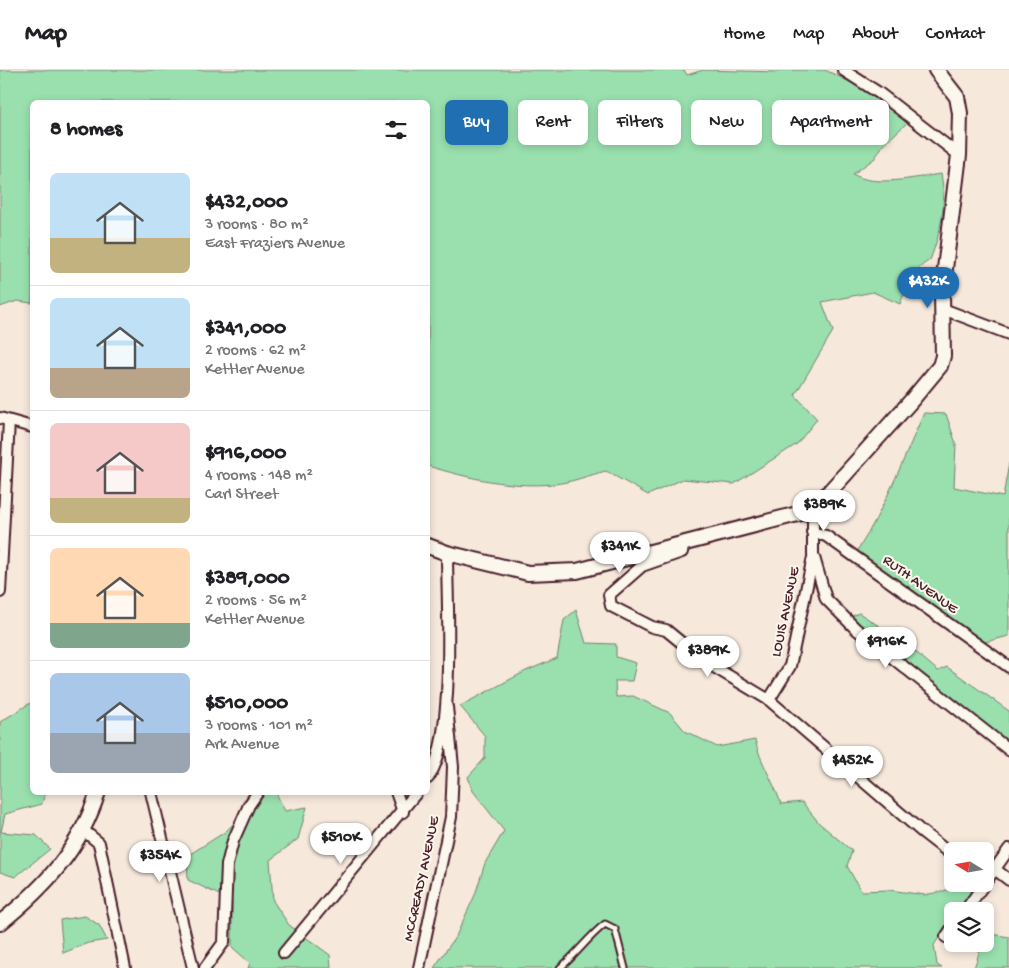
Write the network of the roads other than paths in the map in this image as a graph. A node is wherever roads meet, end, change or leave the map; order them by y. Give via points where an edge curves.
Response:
1 (843, 70) edge
2 (936, 70) edge
3 (959, 155) junction
4 (943, 309) junction
5 (1009, 334) edge
6 (5, 420) edge
7 (30, 426) edge
8 (813, 510) junction
9 (812, 532) junction
10 (684, 542) junction
11 (430, 547) edge
12 (446, 553) junction
13 (814, 554) junction
14 (0, 592) edge
15 (1009, 667) edge
16 (769, 700) junction
17 (447, 707) junction
18 (1009, 750) edge
19 (430, 775) edge
20 (97, 795) edge
21 (152, 795) edge
22 (256, 795) edge
23 (397, 795) edge
24 (415, 795) edge
25 (402, 812) junction
26 (83, 830) junction
27 (944, 849) edge
28 (1009, 849) edge
29 (996, 870) junction
30 (1009, 880) edge
31 (972, 902) edge
32 (0, 923) edge
33 (284, 953) dead end
34 (125, 968) edge
35 (193, 968) edge
36 (206, 968) edge
37 (419, 968) edge
38 (560, 968) edge
39 (626, 968) edge

1 - 3 street via 920,123
2 - 3 street via 957,97
3 - 4 street via 942,293
4 - 5 street
4 - 8 street via 940,366
6 - 7 street
6 - 14 street
8 - 9 street
8 - 10 street
9 - 13 street
9 - 15 street, RUTH AVENUE via 826,536
10 - 12 street via 577,571 528,572
10 - 16 street via 682,552 642,566 609,595 611,606 652,627 666,630 704,661
11 - 12 street
12 - 17 street
13 - 16 street, LOUIS AVENUE via 790,666
13 - 18 street via 826,599 856,629
16 - 27 street
17 - 19 street
17 - 37 street, MCCREADY AVENUE via 453,767 451,817
20 - 26 street
21 - 35 street
22 - 36 street via 233,841 227,865 224,942
23 - 25 street
24 - 25 street
25 - 33 street
26 - 32 street via 62,863 33,896
26 - 34 street via 99,843
28 - 29 street
29 - 30 street
29 - 31 street
38 - 39 lane via 605,924 615,929

